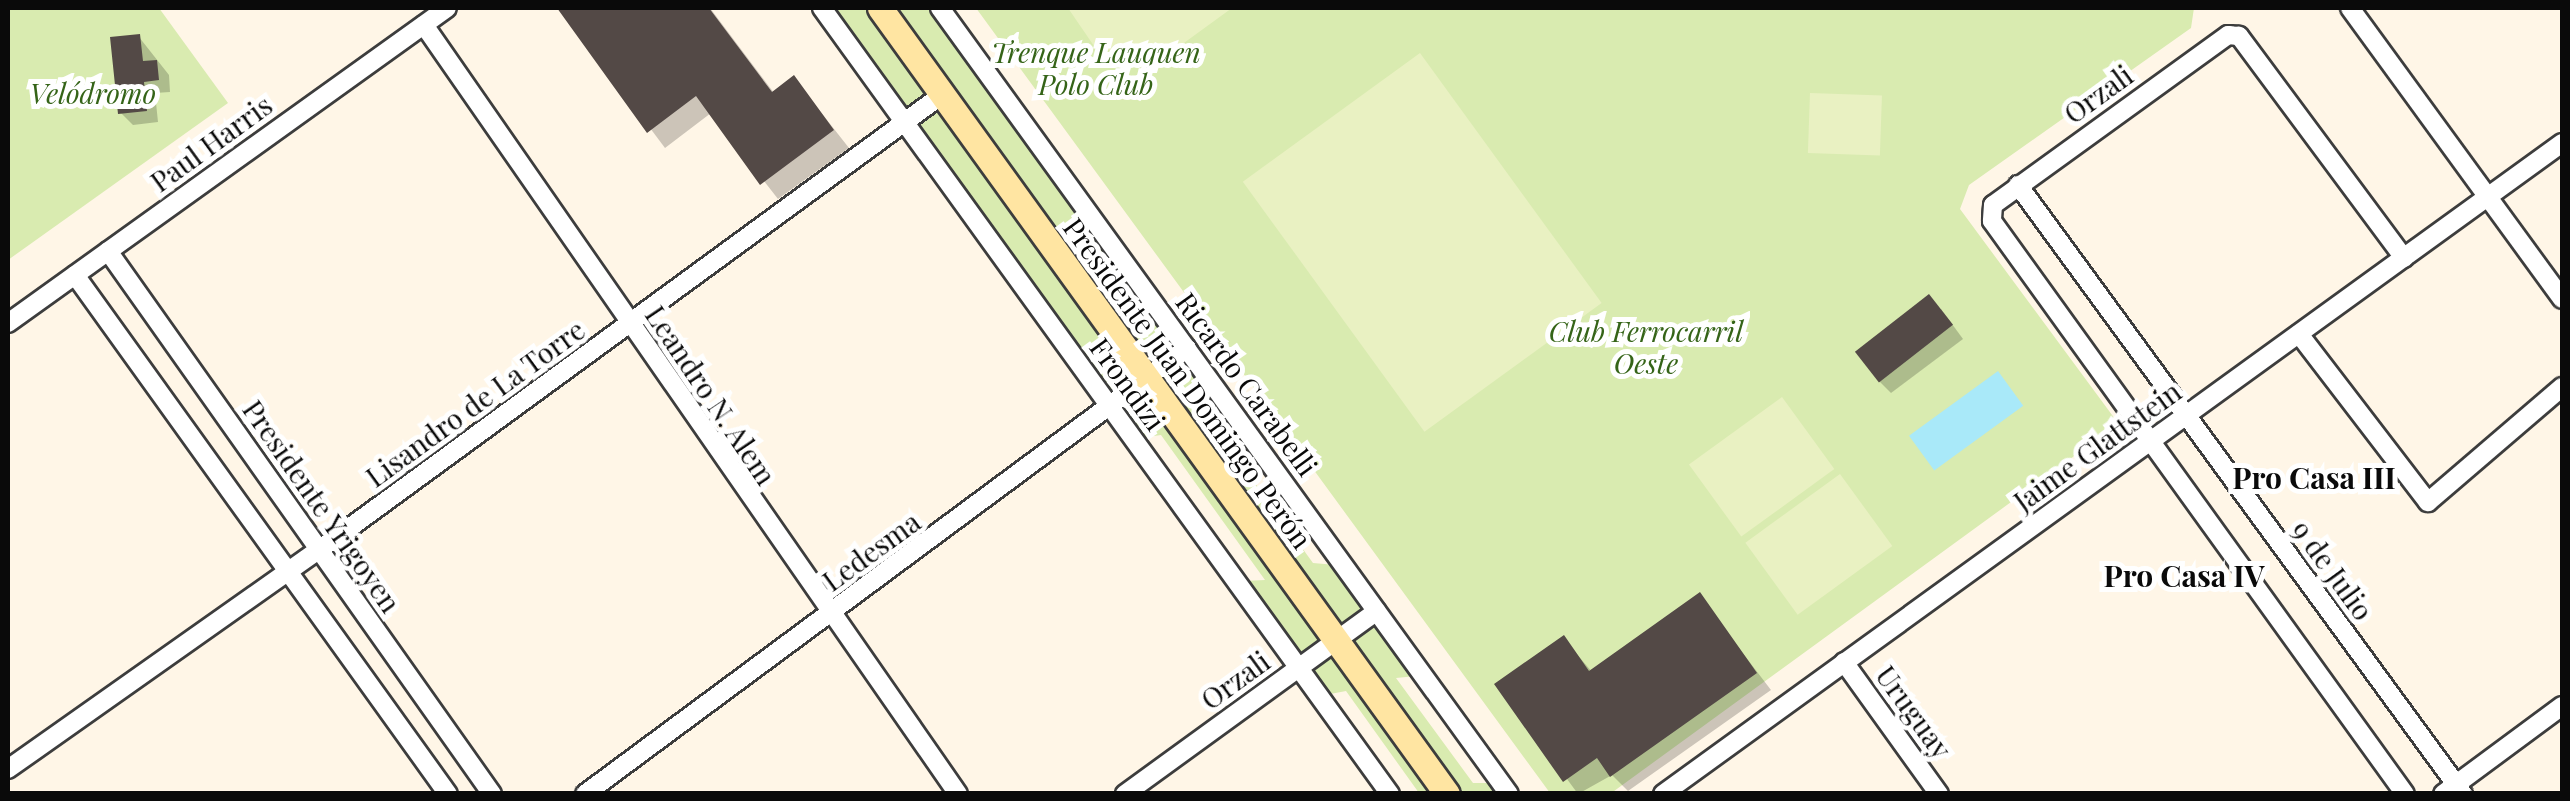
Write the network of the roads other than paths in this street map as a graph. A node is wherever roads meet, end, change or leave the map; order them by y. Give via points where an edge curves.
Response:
1 (447, 8) edge
2 (822, 8) edge
3 (880, 8) edge
4 (940, 8) edge
5 (2350, 8) edge
6 (424, 25) junction
7 (943, 94) junction
8 (905, 123) junction
9 (2562, 143) edge
10 (2018, 185) junction
11 (2488, 197) junction
12 (108, 251) junction
13 (2404, 258) junction
14 (75, 275) junction
15 (2562, 299) edge
16 (8, 323) edge
17 (630, 325) junction
18 (2299, 334) junction
19 (1187, 348) junction
20 (1148, 380) junction
21 (2562, 387) edge
22 (1112, 409) junction
23 (2186, 415) junction
24 (2150, 441) junction
25 (320, 550) junction
26 (289, 572) junction
27 (1377, 611) junction
28 (829, 616) junction
29 (1336, 641) junction
30 (1844, 662) junction
31 (1300, 668) junction
32 (2562, 706) edge
33 (8, 769) edge
34 (2454, 790) edge
35 (448, 794) edge
36 (492, 794) edge
37 (585, 794) edge
38 (958, 794) edge
39 (1126, 794) edge
40 (1390, 794) edge
41 (1447, 794) edge
42 (1509, 794) edge
43 (1663, 794) edge
44 (1939, 794) edge
45 (2405, 794) edge

1 - 6 street, Paul Harris
2 - 8 street, Frondizi
3 - 7 main road, Presidente Juan Domingo Perón
4 - 19 street, Ricardo Carabelli
5 - 11 street
6 - 12 street, Paul Harris
6 - 17 street, Leandro N. Alem
7 - 8 street, Lisandro de La Torre
7 - 20 main road, Presidente Juan Domingo Perón
8 - 17 street, Lisandro de La Torre
8 - 22 street, Frondizi
9 - 11 street, Jaime Glattstein
10 - 13 street, Orzali via 2228,35 2251,44
10 - 23 street, 9 de Julio
10 - 24 street, Orzali via 1993,204 1992,221
11 - 13 street, Jaime Glattstein
11 - 15 street
12 - 14 street, Paul Harris
12 - 25 street, Presidente Yrigoyen
13 - 18 street, Jaime Glattstein
14 - 16 street, Paul Harris
14 - 26 street
17 - 25 street, Lisandro de La Torre
17 - 28 street, Leandro N. Alem
18 - 21 street via 2428,502
18 - 23 street, Jaime Glattstein
19 - 20 street, Ledesma
19 - 27 street, Ricardo Carabelli
20 - 22 street, Ledesma
20 - 29 main road, Presidente Juan Domingo Perón
22 - 28 street, Ledesma
22 - 31 street, Frondizi
23 - 24 street, Jaime Glattstein
23 - 34 street, 9 de Julio
24 - 30 street, Jaime Glattstein
24 - 45 street
25 - 26 street, Lisandro de La Torre
25 - 36 street, Presidente Yrigoyen
26 - 33 street, Lisandro de La Torre
26 - 35 street
27 - 29 street, Orzali
27 - 42 street, Ricardo Carabelli
28 - 37 street, Ledesma
28 - 38 street, Leandro N. Alem
29 - 31 street, Orzali
29 - 41 main road, Presidente Juan Domingo Perón
30 - 43 street, Jaime Glattstein
30 - 44 street, Uruguay
31 - 39 street, Orzali
31 - 40 street, Frondizi
32 - 34 street

